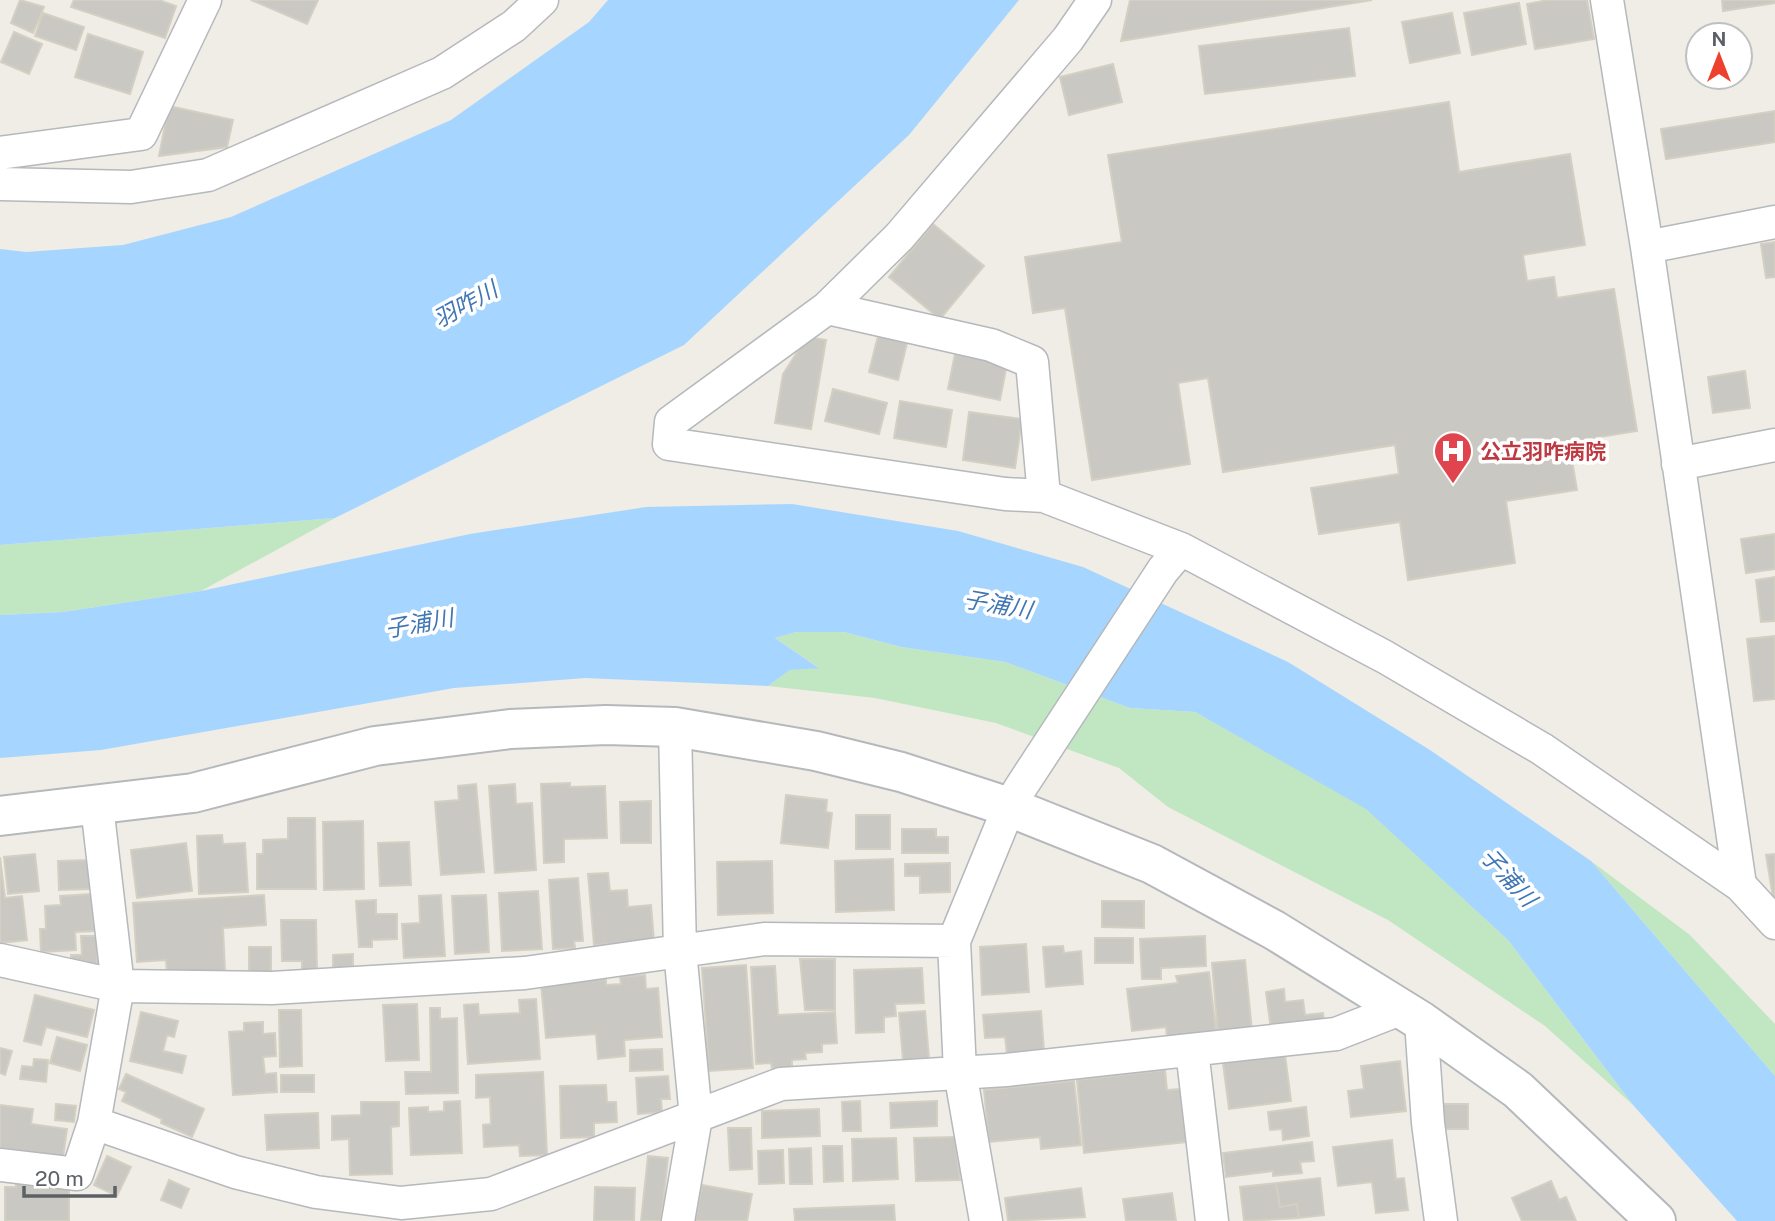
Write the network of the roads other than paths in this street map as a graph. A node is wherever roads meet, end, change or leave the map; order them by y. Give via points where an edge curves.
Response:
1 (205, 0) edge
2 (542, 0) edge
3 (1095, 0) edge
4 (1607, 0) edge
5 (0, 153) edge
6 (0, 184) edge
7 (1775, 222) edge
8 (1647, 247) junction
9 (827, 308) junction
10 (1775, 445) edge
11 (1678, 464) junction
12 (1044, 496) junction
13 (1172, 560) junction
14 (675, 727) junction
15 (1015, 797) junction
16 (97, 806) junction
17 (0, 816) edge
18 (1740, 885) junction
19 (1775, 922) edge
20 (954, 941) junction
21 (680, 951) junction
22 (0, 960) edge
23 (118, 986) junction
24 (1411, 1015) junction
25 (1192, 1049) junction
26 (960, 1072) junction
27 (696, 1117) junction
28 (94, 1123) junction
29 (0, 1165) edge
30 (677, 1221) edge
31 (986, 1221) edge
32 (1212, 1221) edge
33 (1441, 1221) edge
34 (1656, 1221) edge

1 - 5 street via 141,134
2 - 6 street via 514,26 442,73 208,174 131,187
3 - 9 street via 1068,39 898,237
4 - 8 street
7 - 8 street
8 - 11 street
9 - 12 street via 991,345 1032,362
9 - 12 street via 671,422 669,444
10 - 11 street
11 - 18 street
12 - 13 street
13 - 15 street
13 - 18 street via 1385,657 1542,749
14 - 15 street via 816,751
14 - 16 street via 510,729 375,746 193,793
14 - 21 street
15 - 20 street
15 - 24 street via 1273,930
16 - 17 street
16 - 23 street
18 - 19 street
20 - 21 street via 764,939
20 - 26 street
21 - 23 street via 512,974 272,988
21 - 27 street
22 - 23 street
23 - 28 street
24 - 25 street via 1336,1034
24 - 33 street
24 - 34 street via 1518,1090
25 - 26 street
25 - 32 street
26 - 27 street via 782,1084
26 - 31 street
27 - 28 street via 491,1194 401,1203 316,1192 236,1172
27 - 30 street
28 - 29 street via 77,1174

